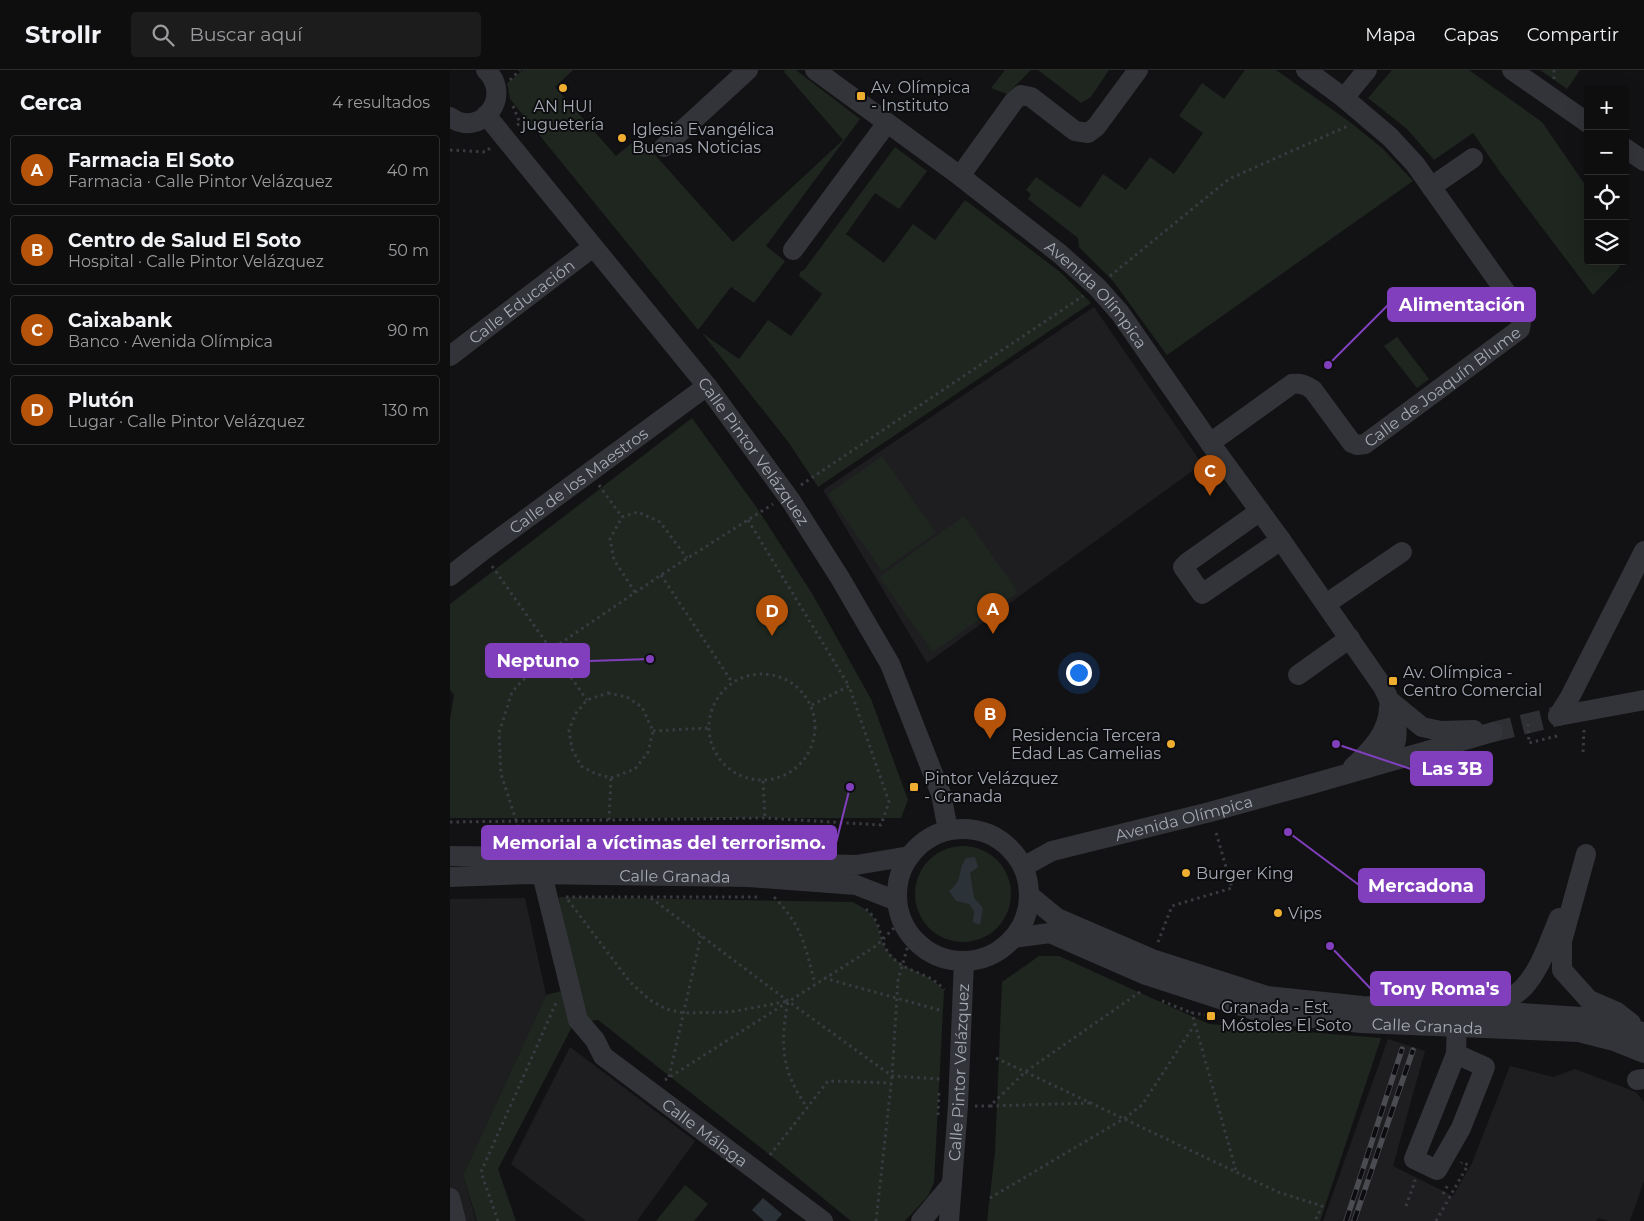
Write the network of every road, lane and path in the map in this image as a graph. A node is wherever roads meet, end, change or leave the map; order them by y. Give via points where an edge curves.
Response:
1 (748, 70) edge
2 (1138, 70) edge
3 (1306, 70) edge
4 (1367, 70) edge
5 (1512, 70) edge
6 (819, 71) edge
7 (492, 72) edge
8 (1344, 98) junction
9 (486, 115) junction
10 (450, 117) edge
11 (1366, 117) junction
12 (1584, 120) edge
13 (887, 123) junction
14 (503, 136) junction
15 (664, 147) dead end
16 (450, 150) edge
17 (1629, 151) edge
18 (1473, 158) dead end
19 (1644, 161) edge
20 (960, 176) junction
21 (1431, 186) junction
22 (593, 247) junction
23 (793, 250) dead end
24 (1096, 287) junction
25 (450, 356) edge
26 (707, 386) junction
27 (1210, 443) junction
28 (589, 472) junction
29 (787, 495) junction
30 (1260, 511) junction
31 (622, 517) junction
32 (748, 520) junction
33 (1281, 540) junction
34 (1644, 551) edge
35 (481, 552) junction
36 (1402, 552) dead end
37 (687, 558) junction
38 (661, 575) junction
39 (450, 576) edge
40 (635, 592) junction
41 (1326, 604) junction
42 (1350, 638) junction
43 (552, 649) junction
44 (1298, 675) dead end
45 (732, 682) junction
46 (849, 686) junction
47 (587, 700) junction
48 (1389, 700) junction
49 (1644, 700) edge
50 (812, 705) junction
51 (1528, 724) dead end
52 (1562, 725) junction
53 (1422, 727) junction
54 (708, 728) junction
55 (653, 731) junction
56 (1575, 732) dead end
57 (1397, 733) junction
58 (1377, 740) junction
59 (1584, 752) dead end
60 (1367, 768) junction
61 (1346, 774) junction
62 (612, 778) junction
63 (763, 781) junction
64 (1210, 812) junction
65 (765, 818) junction
66 (516, 820) junction
67 (609, 820) junction
68 (450, 822) edge
69 (948, 830) junction
70 (450, 856) edge
71 (910, 856) junction
72 (524, 857) junction
73 (1023, 867) junction
74 (542, 874) junction
75 (450, 877) edge
76 (1029, 894) junction
77 (556, 897) junction
78 (651, 897) junction
79 (774, 897) junction
80 (784, 898) dead end
81 (897, 901) junction
82 (860, 906) dead end
83 (907, 928) junction
84 (701, 936) junction
85 (1013, 938) junction
86 (881, 940) junction
87 (1152, 959) junction
88 (964, 961) junction
89 (902, 965) junction
90 (824, 978) junction
91 (815, 984) junction
92 (1458, 984) dead end
93 (1140, 992) dead end
94 (558, 997) dead end
95 (897, 998) junction
96 (944, 998) dead end
97 (788, 1001) junction
98 (944, 1004) dead end
99 (1486, 1010) junction
100 (684, 1013) junction
101 (1207, 1015) dead end
102 (1195, 1024) junction
103 (1643, 1032) edge
104 (1644, 1053) edge
105 (1456, 1054) junction
106 (996, 1058) dead end
107 (940, 1070) dead end
108 (1025, 1072) junction
109 (892, 1076) junction
110 (669, 1077) junction
111 (940, 1079) junction
112 (891, 1083) junction
113 (650, 1090) junction
114 (1092, 1103) junction
115 (958, 1106) junction
116 (990, 1106) junction
117 (807, 1107) junction
118 (1124, 1118) junction
119 (937, 1123) dead end
120 (770, 1155) dead end
121 (1414, 1159) junction
122 (1458, 1169) dead end
123 (1237, 1171) junction
124 (1453, 1176) dead end
125 (952, 1184) junction
126 (1443, 1194) dead end
127 (450, 1198) edge
128 (990, 1198) dead end
129 (1406, 1206) dead end
130 (456, 1221) edge
131 (498, 1221) edge
132 (823, 1221) edge
133 (876, 1221) edge
134 (920, 1221) edge
135 (949, 1221) edge
136 (1315, 1221) edge
137 (1436, 1221) edge

1 - 15 street
2 - 20 street via 1096,127 1088,133 1075,131 1031,97 1021,96 1014,101
3 - 8 street, Calle de Joaquín Blume
4 - 8 street
5 - 12 street
6 - 13 street, Avenida Olímpica
7 - 9 street via 497,94
8 - 11 street, Calle de Joaquín Blume
9 - 10 street via 474,122
9 - 14 street, Calle Pintor Velázquez
11 - 21 street, Calle de Joaquín Blume via 1415,164
11 - 24 path via 1229,179
13 - 20 street, Avenida Olímpica
13 - 23 street
14 - 16 path via 486,152
14 - 22 street, Calle Pintor Velázquez
17 - 19 street
18 - 21 street
20 - 24 street, Avenida Olímpica via 1060,254
21 - 27 street, Calle de Joaquín Blume via 1522,315 1520,330 1365,444 1352,443 1313,390 1300,383 1292,384
22 - 25 street, Calle Educación
22 - 26 street, Calle Pintor Velázquez
24 - 27 street, Avenida Olímpica via 1120,313
24 - 29 path
26 - 28 street, Calle de los Maestros
26 - 29 street, Calle Pintor Velázquez
27 - 30 street, Avenida Olímpica
28 - 31 path
28 - 35 street, Calle de los Maestros
29 - 32 path
29 - 69 street, Calle Pintor Velázquez via 890,664 941,794
30 - 33 street, Avenida Olímpica
30 - 33 street via 1183,567 1202,594
31 - 37 path via 638,512 660,522
31 - 40 path via 610,539 614,560
32 - 37 path
32 - 46 path
33 - 41 street, Avenida Olímpica
34 - 52 street via 1570,697
35 - 39 street, Calle de los Maestros
35 - 43 path
36 - 41 street
37 - 38 path
38 - 40 path
38 - 45 path
40 - 43 path
41 - 42 street, Avenida Olímpica
42 - 44 street
42 - 48 street, Avenida Olímpica
43 - 47 path
43 - 66 path via 512,692 499,733 502,774
45 - 50 path via 752,674 776,674 799,687
45 - 54 path via 717,697
46 - 50 path
46 - 65 path via 889,802 881,825
47 - 55 path via 608,693 628,697 642,707
47 - 62 path via 576,713 569,730 572,749 581,766
48 - 53 street, Avenida Olímpica
48 - 57 street, Avenida Olímpica
48 - 58 street via 1384,731
49 - 52 street
50 - 63 path via 816,728 810,752 792,772
51 - 52 path via 1529,743
53 - 57 street
53 - 60 street, Avenida Olímpica via 1441,731 1493,732
54 - 55 path
54 - 63 path via 712,749 726,768 744,778
55 - 62 path via 648,752 635,769
56 - 59 path via 1584,729
57 - 58 street
57 - 60 street via 1392,750
58 - 61 street
60 - 61 street, Avenida Olímpica
61 - 64 street, Avenida Olímpica
62 - 67 path
63 - 65 path
64 - 73 street, Avenida Olímpica via 1052,850
64 - 87 path via 1232,888 1172,906
65 - 67 path
66 - 67 path
66 - 68 path
66 - 72 path
69 - 71 street via 924,842
69 - 73 street via 980,831 998,838 1013,851
70 - 72 street, Calle Granada
71 - 72 street, Calle Granada via 856,865
71 - 81 street via 900,877
73 - 76 street
74 - 75 street, Calle Granada
74 - 77 street, Calle Málaga
74 - 81 street, Calle Granada via 749,877 856,886
76 - 85 street via 1025,918
76 - 87 street, Calle Granada via 1057,918
77 - 78 path
77 - 100 path via 630,982 650,1000 666,1009
77 - 113 street, Calle Málaga via 578,1020 595,1040 603,1056
78 - 79 path
78 - 84 path
79 - 80 path
79 - 91 path via 791,916 803,938
81 - 83 street
82 - 86 path via 876,920
83 - 86 path
83 - 88 street via 928,951 950,960
83 - 89 path
84 - 97 path
84 - 100 path
85 - 88 street via 995,953
85 - 104 street, Calle Granada via 1050,933 1146,975 1263,1013 1361,1023 1579,1032
86 - 89 path
86 - 90 path
87 - 99 street, Calle Granada via 1266,996 1362,1006
88 - 115 street, Calle Pintor Velázquez
89 - 95 path
89 - 96 path via 939,983
90 - 91 path
90 - 95 path
91 - 97 path
92 - 105 street, bridge
93 - 108 path
94 - 131 path via 481,1172
95 - 98 path via 943,1011
95 - 109 path
97 - 100 path via 731,1012
97 - 109 path
97 - 110 path
97 - 117 path via 783,1050 788,1073
99 - 103 street, Calle Granada via 1582,1016
99 - 103 street via 1523,988 1539,966 1586,854 1562,941 1562,970 1589,1000 1617,1012
100 - 110 path
101 - 102 path via 1192,1013
102 - 118 path via 1142,1105
102 - 123 path
105 - 121 street
105 - 121 street via 1485,1067 1461,1128 1437,1170
106 - 108 path
107 - 111 path
108 - 114 path
108 - 116 path
109 - 111 path
109 - 112 path
110 - 113 path
111 - 119 path
112 - 117 path via 828,1081
112 - 133 path
113 - 132 street, Calle Málaga
114 - 116 path
114 - 118 path
115 - 116 path
115 - 125 street, Calle Pintor Velázquez
117 - 120 path
118 - 123 path
118 - 128 path
121 - 129 path via 1406,1177 1416,1181
122 - 137 path via 1462,1162 1468,1165
123 - 136 path via 1278,1192 1322,1206
124 - 126 path
125 - 134 street, Calle Pintor Velázquez
125 - 135 street, Calle Pintor Velázquez
127 - 130 street

